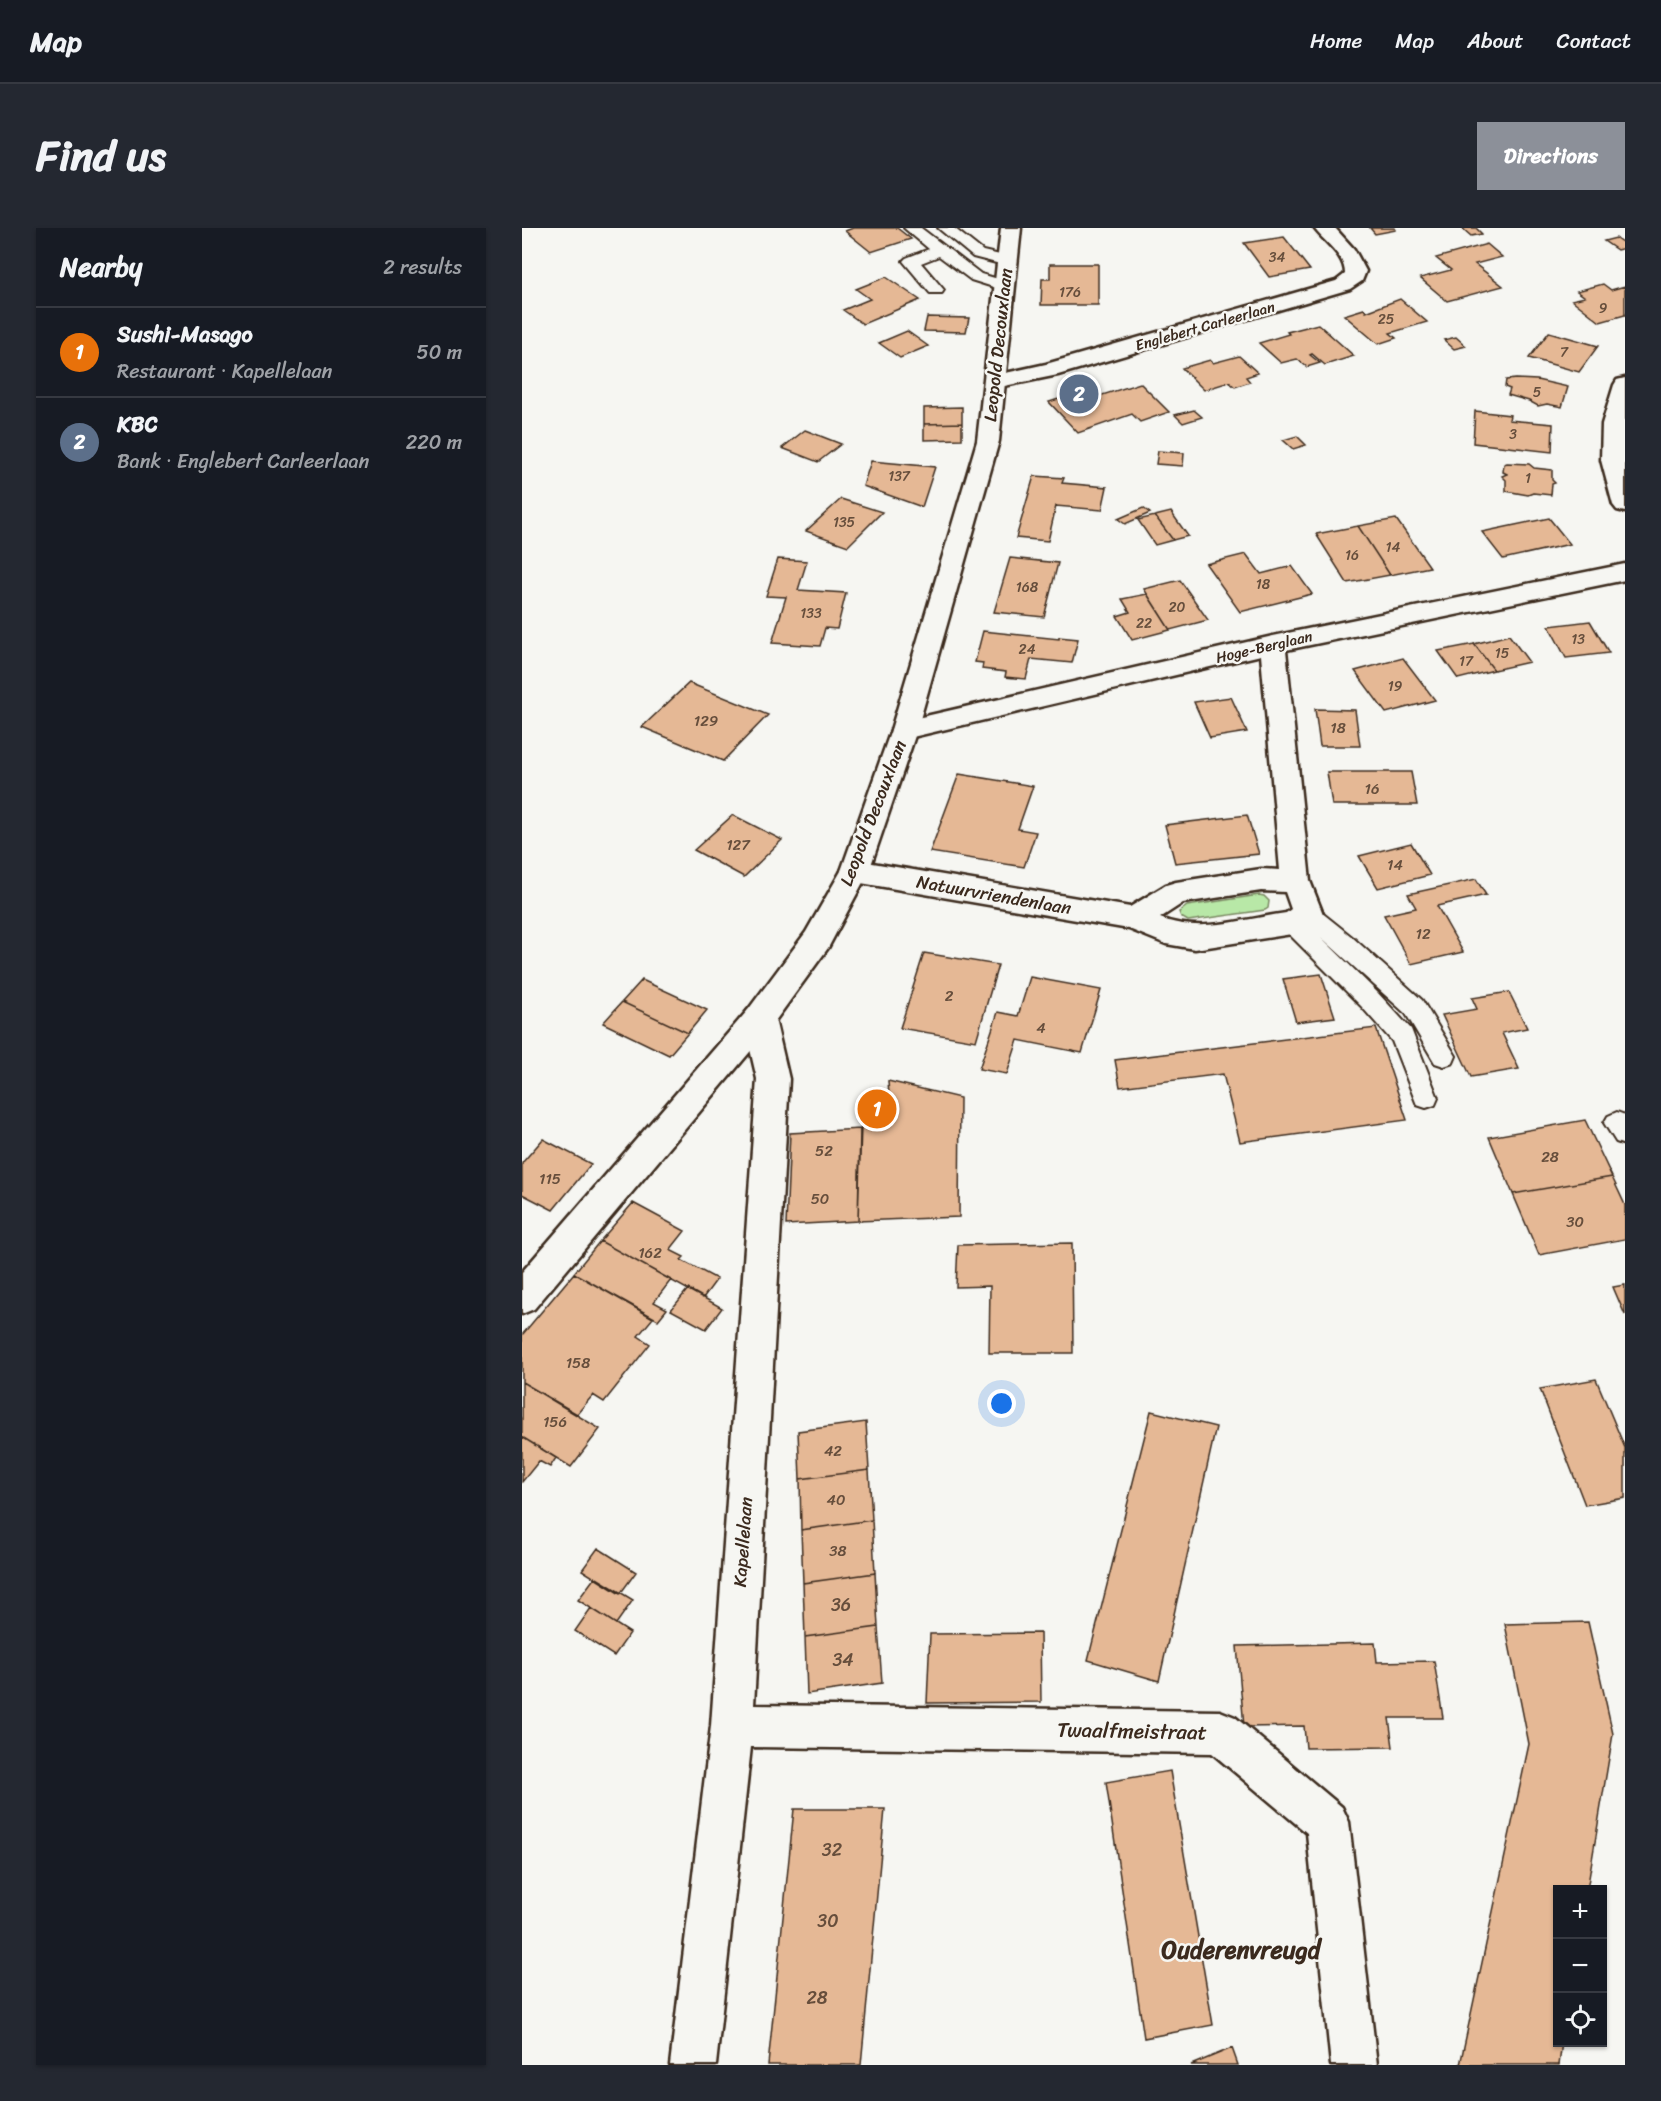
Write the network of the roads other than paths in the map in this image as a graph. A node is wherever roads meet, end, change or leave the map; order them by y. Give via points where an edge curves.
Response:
1 (911, 228) edge
2 (945, 228) edge
3 (1011, 228) edge
4 (1324, 228) edge
5 (941, 250) junction
6 (1008, 261) junction
7 (1006, 286) junction
8 (936, 290) dead end
9 (994, 382) junction
10 (1625, 385) edge
11 (1625, 505) edge
12 (1625, 572) edge
13 (1273, 644) junction
14 (904, 730) junction
15 (855, 871) junction
16 (1295, 881) junction
17 (1134, 919) junction
18 (1300, 919) junction
19 (759, 1019) junction
20 (1444, 1056) dead end
21 (1426, 1098) dead end
22 (522, 1299) edge
23 (732, 1726) junction
24 (693, 2065) edge
25 (1354, 2065) edge

1 - 5 lane
2 - 6 lane via 978,254
3 - 6 street, Leopold Decouxlaan
4 - 9 street, Englebert Carleerlaan via 1347,253 1356,271 1355,277 1343,285 1050,370
5 - 7 lane via 976,277
5 - 8 lane via 911,261
6 - 7 street, Leopold Decouxlaan
7 - 9 street, Leopold Decouxlaan
9 - 14 street, Leopold Decouxlaan via 988,441
10 - 11 street via 1613,424 1612,460
12 - 13 street, Hoge-Berglaan
13 - 14 street, Hoge-Berglaan
13 - 16 street
14 - 15 street, Leopold Decouxlaan
15 - 17 street, Natuurvriendenlaan
15 - 19 street, Leopold Decouxlaan via 817,940
16 - 17 street via 1261,880 1176,893
16 - 18 street
17 - 18 street, Natuurvriendenlaan via 1166,933 1195,938
18 - 20 lane via 1343,942 1414,1007
18 - 21 lane via 1402,1036
19 - 22 street, Leopold Decouxlaan
19 - 23 street, Kapellelaan via 773,1079
23 - 24 street, Kapellelaan
23 - 25 street, Twaalfmeistraat via 1220,1732 1327,1822

